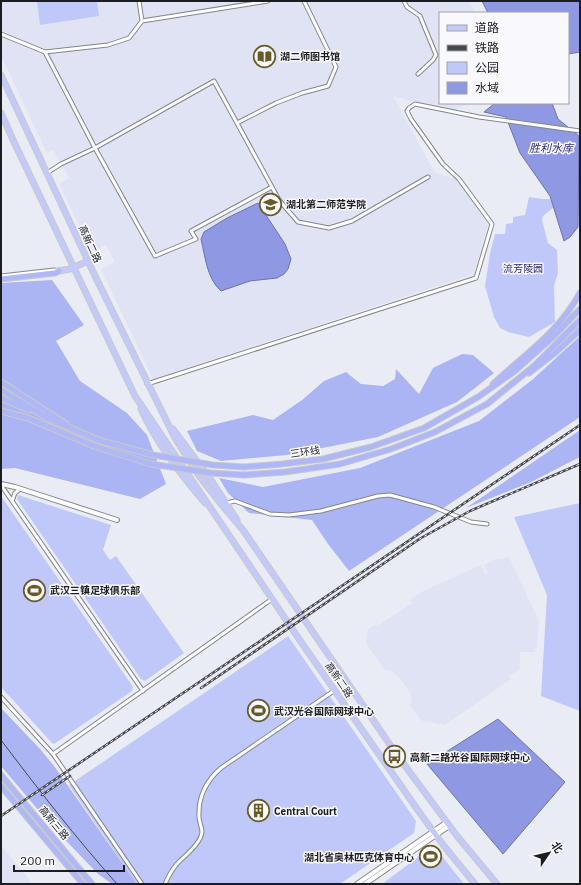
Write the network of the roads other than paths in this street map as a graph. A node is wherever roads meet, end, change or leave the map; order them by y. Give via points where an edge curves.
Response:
1 (139, 1) edge
2 (268, 1) edge
3 (304, 1) edge
4 (404, 1) edge
5 (142, 21) junction
6 (1, 34) edge
7 (45, 52) junction
8 (418, 74) dead end
9 (1, 75) edge
10 (1, 113) edge
11 (237, 123) junction
12 (580, 131) edge
13 (95, 148) junction
14 (47, 173) junction
15 (428, 177) dead end
16 (272, 188) junction
17 (88, 261) junction
18 (73, 268) junction
19 (59, 271) junction
20 (1, 276) edge
21 (1, 279) edge
22 (580, 293) edge
23 (580, 309) edge
24 (580, 320) edge
25 (580, 330) edge
26 (1, 382) edge
27 (147, 384) junction
28 (508, 386) junction
29 (3, 391) edge
30 (478, 397) junction
31 (1, 398) edge
32 (1, 411) edge
33 (50, 419) junction
34 (166, 420) junction
35 (73, 429) junction
36 (1, 484) edge
37 (20, 489) junction
38 (12, 501) junction
39 (226, 503) junction
40 (117, 520) dead end
41 (487, 524) dead end
42 (243, 530) junction
43 (272, 599) junction
44 (335, 690) junction
45 (143, 691) junction
46 (1, 697) edge
47 (53, 754) junction
48 (1, 775) edge
49 (1, 786) edge
50 (448, 824) junction
51 (434, 833) junction
52 (83, 884) edge
53 (92, 884) edge
54 (142, 884) edge
55 (165, 884) edge
56 (357, 884) edge
57 (365, 884) edge
58 (475, 884) edge
59 (497, 884) edge

1 - 5 street
2 - 5 street
3 - 11 street via 336,67 328,86 276,103
4 - 8 street via 407,7 420,16 436,56
5 - 7 street via 129,38 108,45
6 - 7 street
7 - 13 street
9 - 14 main road, 高新二路
10 - 18 main road, 高新二路
11 - 13 street via 214,81
11 - 16 street
12 - 27 street via 478,117 415,104 407,111 411,119 443,164 459,178 492,224 476,278
13 - 14 street
13 - 16 street via 155,256 196,238 191,230
14 - 17 main road, 高新二路
15 - 16 street via 352,221 329,228 298,222
17 - 18 main road
17 - 27 main road, 高新二路
18 - 19 main road
18 - 43 main road, 高新二路 via 135,396
19 - 20 street
19 - 21 highway
22 - 30 highway via 549,335
23 - 30 highway, 三环线 via 540,350
24 - 28 highway, 三环线 via 553,348
25 - 28 highway via 537,368
26 - 35 highway
27 - 34 main road, 高新二路
28 - 32 highway, 三环线, bridge via 487,404 435,432 391,449 340,464 285,472 211,473 151,464 94,446 28,418
29 - 33 highway, 三环线
30 - 35 highway, 三环线, bridge via 424,428 371,447 323,459 282,464 213,465 152,455 101,441
31 - 33 highway
33 - 35 highway, 三环线
34 - 39 main road, 高新二路
34 - 42 main road, 高新二路 via 200,477
36 - 37 street
36 - 38 street
37 - 38 street
37 - 40 street
38 - 45 street
39 - 41 street via 235,501 270,514 289,515 321,511 390,495 434,507 471,522
39 - 42 main road, 高新二路
42 - 50 main road, 高新二路 via 388,742
43 - 44 main road, 高新二路
43 - 45 street
44 - 51 main road, 高新二路
44 - 55 street via 214,775 206,785 201,798 199,818 202,832 193,849 170,872
45 - 47 street
46 - 47 street
47 - 54 street
48 - 53 highway, 高新三路
49 - 52 highway, 高新三路
50 - 51 street
50 - 59 main road, 高新二路
51 - 56 street
51 - 57 street
51 - 58 main road, 高新二路

